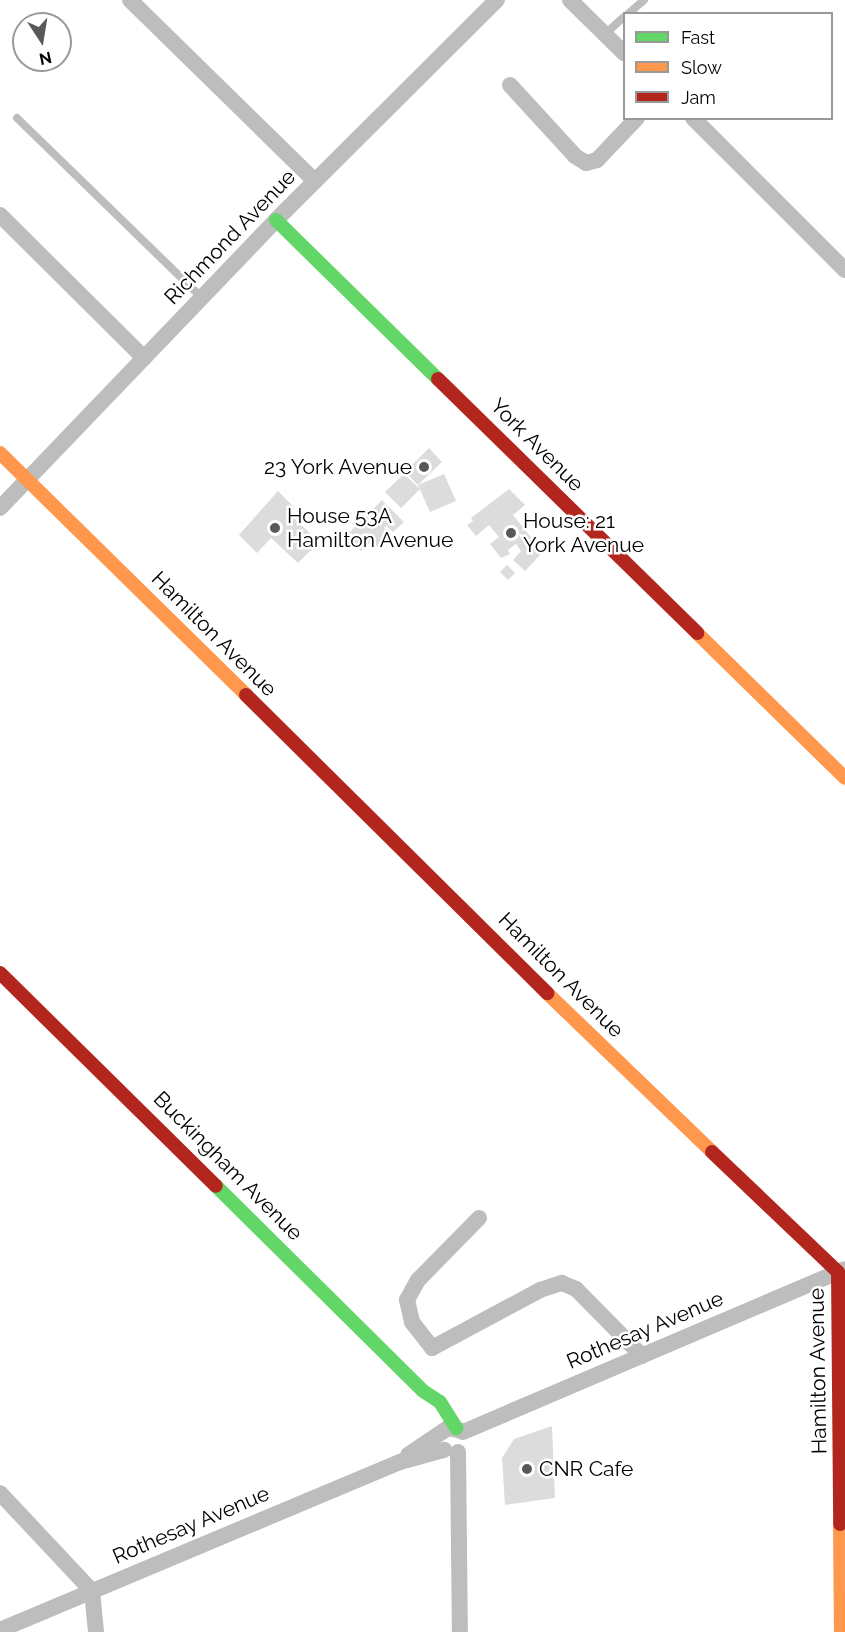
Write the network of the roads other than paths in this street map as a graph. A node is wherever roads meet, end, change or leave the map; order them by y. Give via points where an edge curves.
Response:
1 (130, 0) edge
2 (496, 0) edge
3 (570, 0) edge
4 (644, 0) edge
5 (630, 12) edge
6 (623, 18) edge
7 (605, 34) junction
8 (623, 52) edge
9 (510, 85) dead end
10 (17, 118) dead end
11 (635, 120) edge
12 (695, 120) edge
13 (315, 181) junction
14 (0, 215) edge
15 (276, 220) junction
16 (845, 270) edge
17 (203, 298) junction
18 (144, 358) junction
19 (0, 453) edge
20 (28, 479) junction
21 (0, 508) edge
22 (845, 778) edge
23 (0, 973) edge
24 (479, 1218) dead end
25 (841, 1271) edge
26 (642, 1356) junction
27 (423, 1391) joint
28 (450, 1440) junction
29 (0, 1493) edge
30 (92, 1591) junction
31 (0, 1630) edge
32 (96, 1632) edge
33 (460, 1632) edge
34 (841, 1632) edge

1 - 13 street
2 - 13 street, Richmond Avenue
3 - 7 street
4 - 5 lane
6 - 7 lane
7 - 8 street
9 - 11 street via 585,163 597,160
10 - 17 lane
12 - 16 street
13 - 15 street, Richmond Avenue
14 - 18 street
15 - 17 street, Richmond Avenue
15 - 22 street, York Avenue
17 - 18 street, Richmond Avenue
18 - 20 street, Richmond Avenue
19 - 20 street, Hamilton Avenue
20 - 21 street, Richmond Avenue
20 - 25 street, Hamilton Avenue via 635,1079
23 - 27 street, Buckingham Avenue
24 - 26 street via 418,1280 407,1300 412,1322 432,1348 540,1290 562,1283 576,1289
25 - 26 street, Rothesay Avenue
25 - 34 street, Hamilton Avenue
26 - 28 street, Rothesay Avenue
27 - 28 street, Buckingham Avenue
28 - 30 street, Rothesay Avenue
28 - 33 street, Buckingham Avenue via 459,1498
29 - 30 street
30 - 31 street, Rothesay Avenue
30 - 32 street

